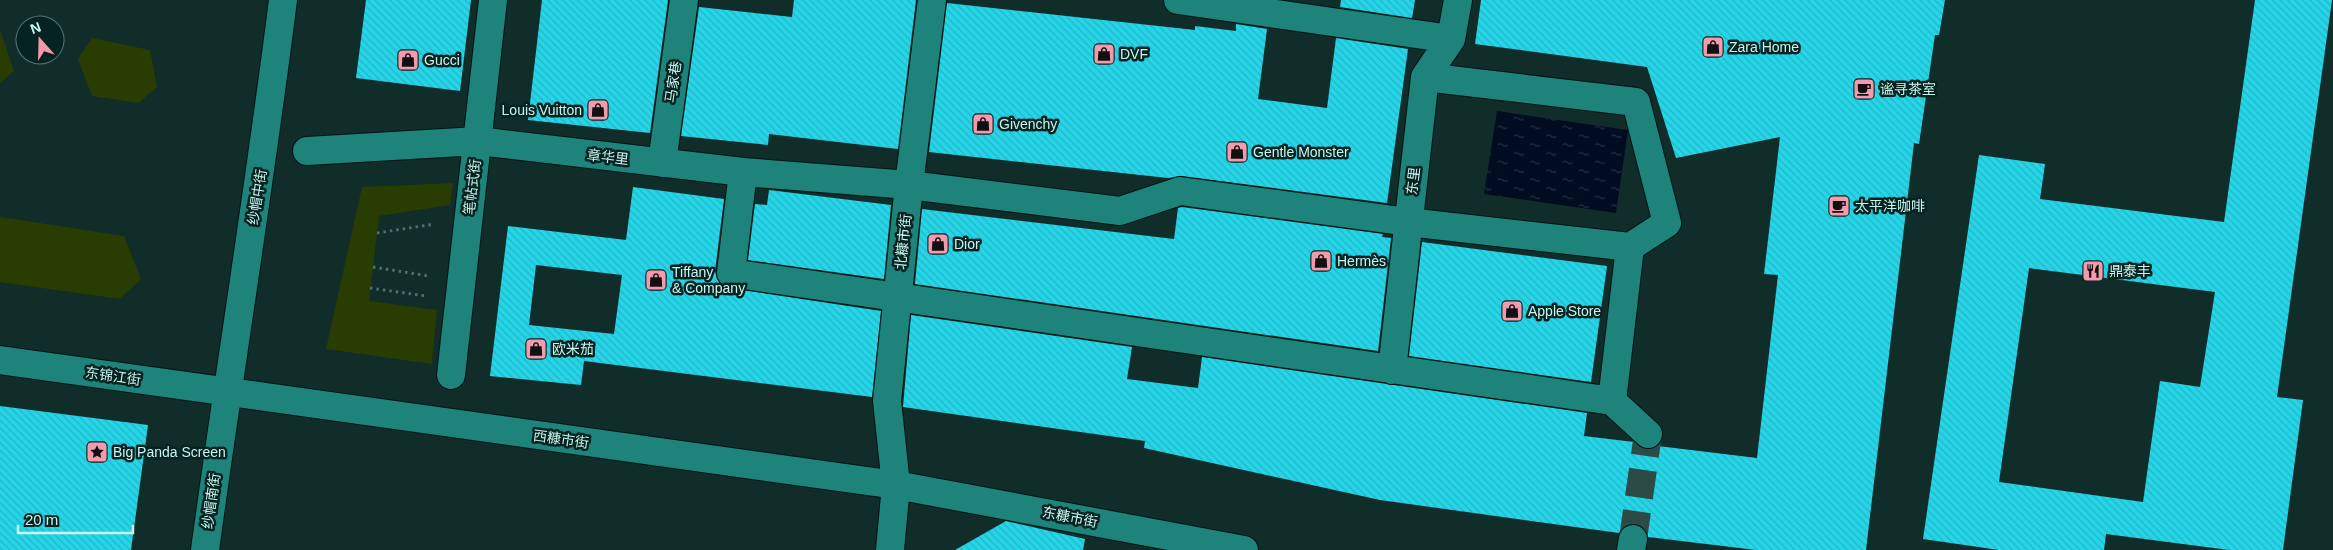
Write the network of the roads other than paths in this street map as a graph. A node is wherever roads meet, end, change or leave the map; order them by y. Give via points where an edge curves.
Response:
1 (283, 0) edge
2 (493, 0) edge
3 (684, 0) edge
4 (932, 0) edge
5 (1178, 0) edge
6 (1458, 0) edge
7 (1451, 39) junction
8 (1425, 76) junction
9 (478, 141) junction
10 (307, 151) dead end
11 (662, 164) junction
12 (743, 172) junction
13 (908, 185) junction
14 (1408, 222) junction
15 (1630, 248) junction
16 (897, 298) junction
17 (0, 360) edge
18 (1392, 370) junction
19 (451, 375) dead end
20 (226, 393) junction
21 (1612, 401) junction
22 (1648, 434) dead end
23 (896, 485) junction
24 (205, 550) edge
25 (890, 550) edge
26 (1244, 550) edge

1 - 20 street, 纱帽中街 via 264,150
2 - 9 street, 笔帖式街
3 - 11 street, 马家巷
4 - 13 street, 北糠市街
5 - 7 street
6 - 7 street, 东里
7 - 8 street, 东里
8 - 14 street, 东里
8 - 15 street via 1636,102 1667,223
9 - 10 street, 章华里
9 - 11 street, 章华里
9 - 19 street, 笔帖式街
11 - 12 street, 章华里
12 - 13 street, 章华里
12 - 16 street via 731,273
13 - 14 street, 章华里 via 1120,211 1180,190
13 - 16 street, 北糠市街
14 - 15 street, 章华里
14 - 18 street, 东里
15 - 21 street
16 - 18 street
16 - 23 street, 北糠市街 via 887,402
17 - 20 street, 东锦江街
18 - 21 street
20 - 23 street, 西糠市街
20 - 24 street, 纱帽南街
21 - 22 street
23 - 25 street, 北糠市街
23 - 26 street, 东糠市街

